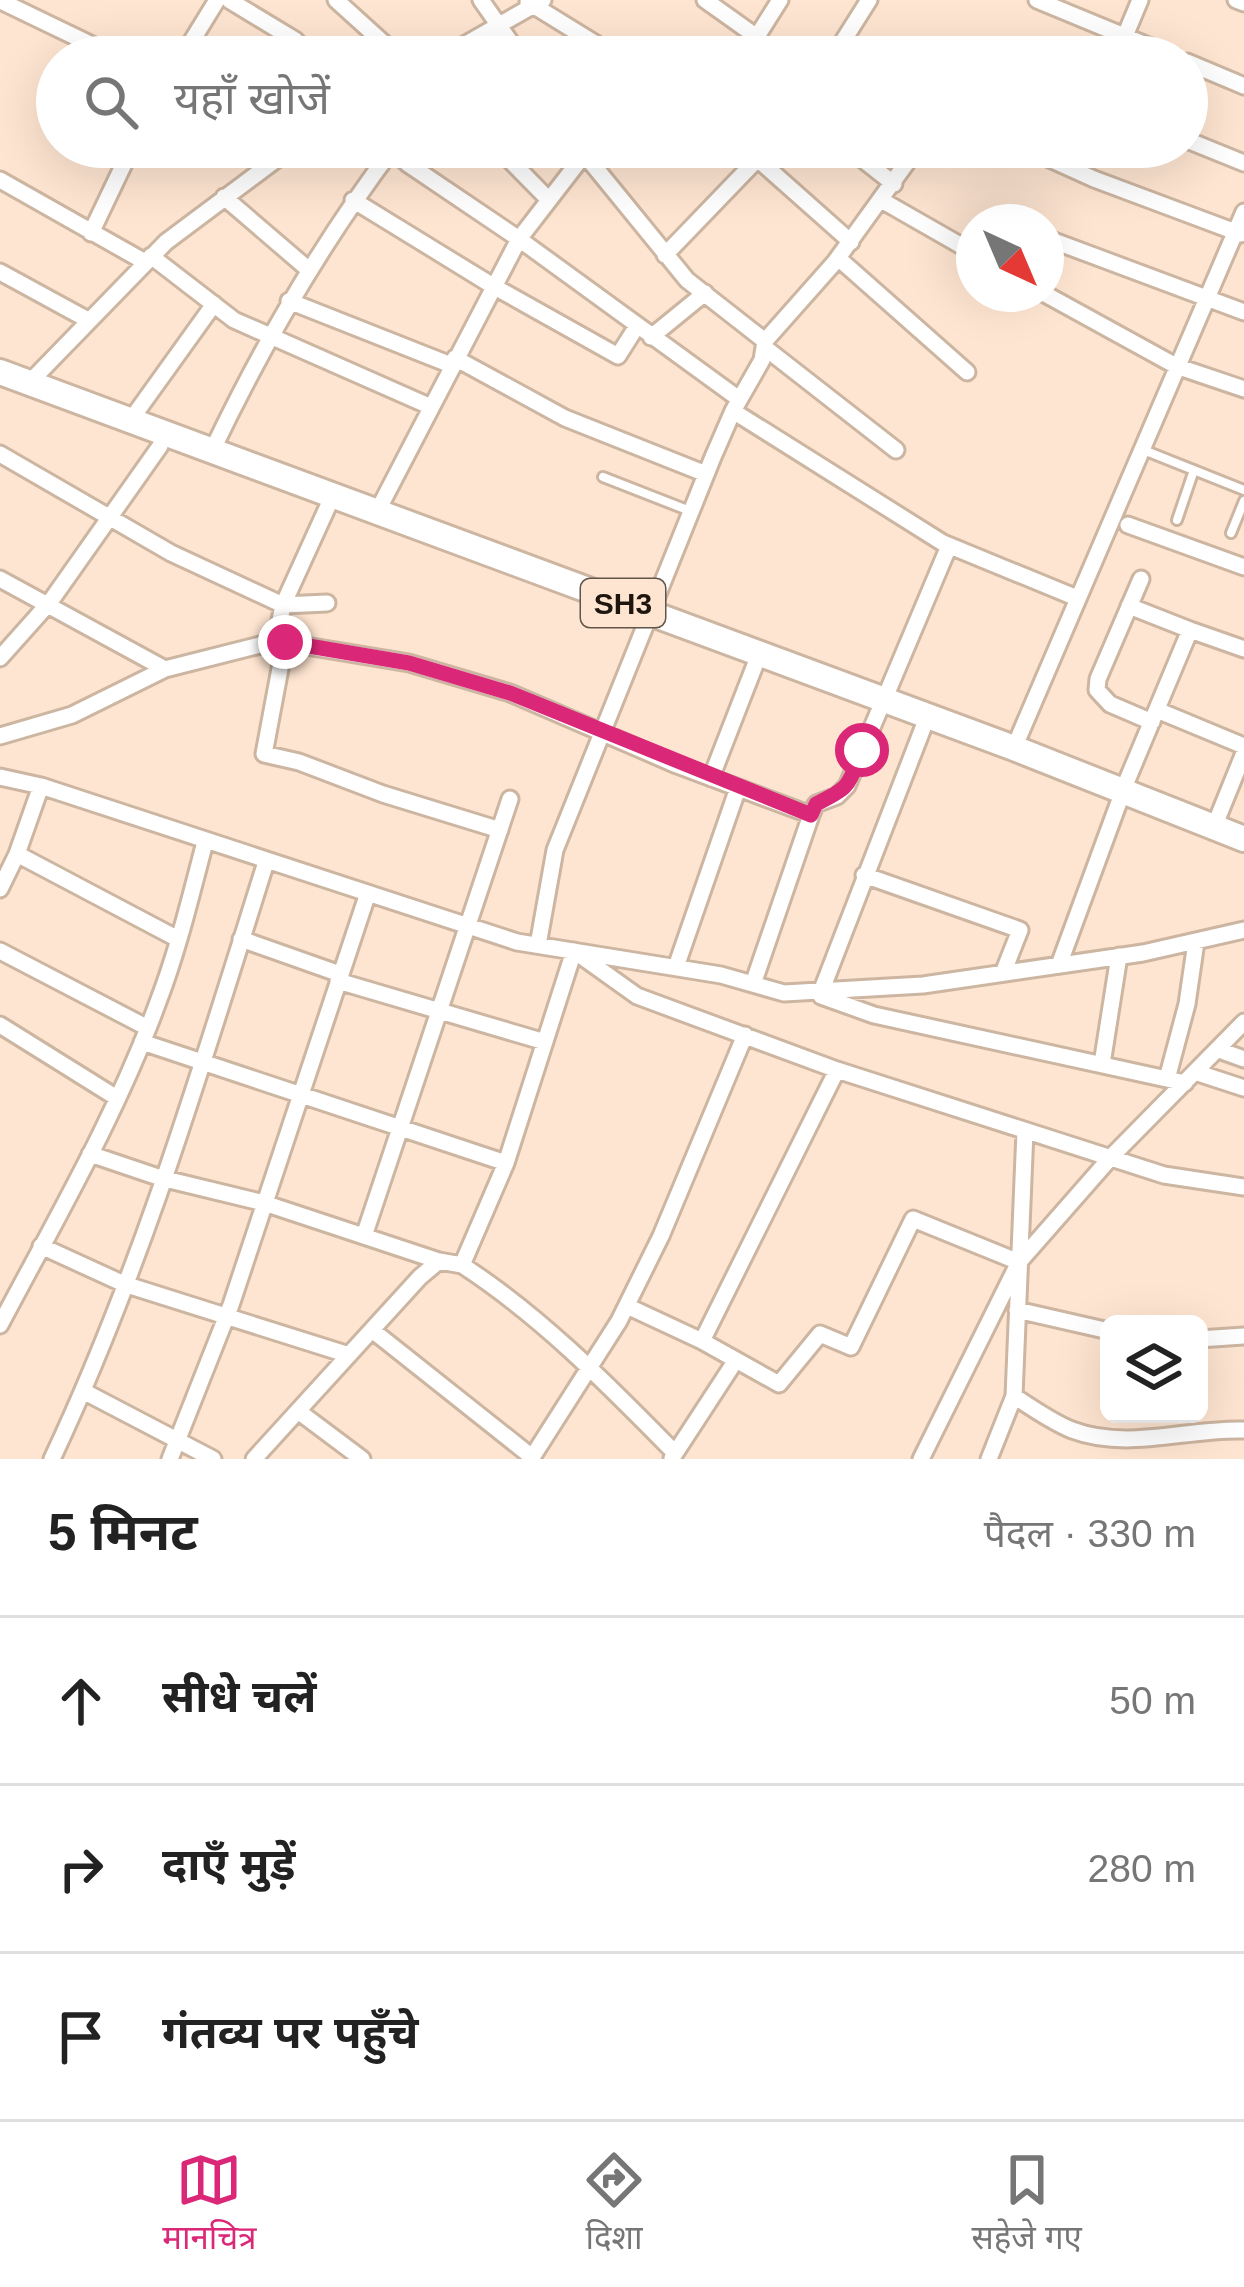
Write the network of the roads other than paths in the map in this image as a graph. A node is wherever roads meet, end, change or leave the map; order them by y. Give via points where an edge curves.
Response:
1 (218, 0) edge
2 (229, 0) edge
3 (336, 0) edge
4 (481, 0) edge
5 (705, 0) edge
6 (780, 0) edge
7 (868, 0) edge
8 (1140, 0) edge
9 (1043, 1) edge
10 (2, 3) edge
11 (534, 3) edge
12 (499, 27) junction
13 (72, 36) edge
14 (195, 36) edge
15 (288, 36) edge
16 (376, 36) edge
17 (482, 36) edge
18 (506, 36) edge
19 (585, 36) edge
20 (756, 36) edge
21 (758, 36) edge
22 (846, 36) edge
23 (1125, 36) joint
24 (1208, 71) edge
25 (1244, 86) edge
26 (1208, 148) edge
27 (1244, 163) edge
28 (122, 168) edge
29 (264, 168) edge
30 (377, 168) edge
31 (420, 168) edge
32 (518, 168) edge
33 (572, 168) edge
34 (599, 168) edge
35 (749, 168) edge
36 (779, 168) edge
37 (874, 168) edge
38 (904, 168) edge
39 (1070, 168) edge
40 (0, 181) edge
41 (894, 184) junction
42 (224, 197) junction
43 (353, 200) junction
44 (549, 200) junction
45 (883, 200) junction
46 (1244, 212) edge
47 (91, 232) junction
48 (1240, 233) edge
49 (519, 239) junction
50 (851, 242) junction
51 (956, 243) edge
52 (1064, 245) edge
53 (665, 255) junction
54 (838, 258) junction
55 (148, 259) junction
56 (309, 270) junction
57 (0, 272) edge
58 (493, 286) junction
59 (705, 293) junction
60 (1206, 297) junction
61 (289, 302) junction
62 (214, 304) junction
63 (1064, 304) edge
64 (1244, 312) edge
65 (88, 320) junction
66 (644, 332) junction
67 (270, 337) junction
68 (765, 344) junction
69 (453, 362) junction
70 (1176, 366) junction
71 (0, 372) edge
72 (967, 372) dead end
73 (29, 383) junction
74 (0, 385) edge
75 (1244, 389) edge
76 (736, 405) junction
77 (429, 406) junction
78 (130, 421) junction
79 (160, 446) junction
80 (1140, 449) junction
81 (896, 450) dead end
82 (212, 451) junction
83 (0, 454) edge
84 (1194, 470) junction
85 (706, 474) junction
86 (603, 477) dead end
87 (1244, 490) edge
88 (330, 501) junction
89 (1244, 501) edge
90 (377, 512) junction
91 (691, 512) junction
92 (110, 518) junction
93 (1177, 520) dead end
94 (1129, 525) dead end
95 (1231, 532) dead end
96 (949, 546) junction
97 (1244, 567) edge
98 (0, 579) edge
99 (1141, 579) dead end
100 (1077, 598) junction
101 (327, 603) dead end
102 (48, 604) junction
103 (283, 605) junction
104 (1129, 606) junction
105 (647, 618) junction
106 (1190, 630) junction
107 (280, 641) junction
108 (1244, 649) edge
109 (0, 658) edge
110 (755, 665) junction
111 (165, 669) junction
112 (881, 705) junction
113 (1154, 716) junction
114 (923, 728) junction
115 (600, 732) junction
116 (0, 736) edge
117 (1014, 748) junction
118 (1244, 750) edge
119 (0, 778) edge
120 (712, 778) junction
121 (41, 786) junction
122 (738, 788) junction
123 (1121, 796) junction
124 (510, 799) dead end
125 (811, 815) junction
126 (1214, 827) junction
127 (500, 830) junction
128 (1244, 839) edge
129 (205, 842) junction
130 (1244, 851) edge
131 (17, 854) junction
132 (266, 862) junction
133 (864, 875) junction
134 (0, 889) edge
135 (368, 893) junction
136 (468, 926) junction
137 (1244, 930) edge
138 (178, 939) junction
139 (242, 939) junction
140 (1196, 941) junction
141 (538, 945) junction
142 (0, 951) edge
143 (574, 951) junction
144 (1118, 956) junction
145 (1059, 965) junction
146 (676, 967) junction
147 (1003, 974) junction
148 (339, 977) junction
149 (753, 984) junction
150 (817, 993) junction
151 (439, 1012) junction
152 (1244, 1022) edge
153 (0, 1025) edge
154 (145, 1035) junction
155 (745, 1035) junction
156 (545, 1042) junction
157 (1219, 1050) junction
158 (1244, 1059) edge
159 (202, 1060) junction
160 (1102, 1064) junction
161 (837, 1070) junction
162 (1190, 1078) junction
163 (1167, 1079) junction
164 (1244, 1088) edge
165 (299, 1096) junction
166 (117, 1098) junction
167 (400, 1128) junction
168 (1025, 1131) junction
169 (90, 1154) junction
170 (1112, 1156) junction
171 (506, 1163) junction
172 (161, 1178) junction
173 (1244, 1187) edge
174 (264, 1203) junction
175 (364, 1237) junction
176 (41, 1246) junction
177 (439, 1261) junction
178 (1019, 1262) junction
179 (462, 1265) junction
180 (124, 1284) junction
181 (626, 1306) junction
182 (1017, 1310) junction
183 (225, 1318) junction
184 (0, 1325) edge
185 (1100, 1329) edge
186 (372, 1330) junction
187 (1244, 1336) edge
188 (1208, 1338) edge
189 (702, 1341) junction
190 (349, 1355) junction
191 (736, 1360) junction
192 (592, 1368) junction
193 (83, 1391) junction
194 (1014, 1396) junction
195 (298, 1411) junction
196 (1244, 1430) edge
197 (177, 1440) junction
198 (673, 1456) edge
199 (531, 1458) edge
200 (52, 1459) edge
201 (170, 1459) edge
202 (213, 1459) edge
203 (254, 1459) edge
204 (362, 1459) edge
205 (921, 1459) edge
206 (989, 1459) edge

1 - 14 street
2 - 15 street
3 - 16 street
4 - 12 street
5 - 20 street
6 - 21 street
7 - 22 street
8 - 23 street
9 - 23 street
10 - 13 street
11 - 12 street
11 - 19 street
12 - 17 street
12 - 18 street
24 - 25 street
26 - 27 street
28 - 47 street
29 - 42 street
30 - 43 street
31 - 49 street
32 - 44 street
33 - 44 street
34 - 53 street
35 - 53 street
36 - 50 street
37 - 41 street
38 - 41 street
39 - 48 street
40 - 47 street
41 - 45 street
42 - 55 street
42 - 56 street
43 - 56 street
43 - 58 street
44 - 49 street
45 - 50 street
45 - 51 street
46 - 48 street
47 - 55 street
48 - 60 street
49 - 58 street
49 - 66 street
50 - 54 street
52 - 60 street
53 - 59 street
54 - 68 street
54 - 72 street
55 - 62 street
55 - 65 street
56 - 61 street
57 - 65 street
58 - 66 street via 618,356
58 - 69 street
59 - 66 street
59 - 68 street
60 - 64 street
60 - 70 street
61 - 67 street
61 - 69 street
62 - 67 street
62 - 78 street
63 - 70 street
65 - 73 street
66 - 76 street
67 - 77 street
67 - 82 street
68 - 76 street
68 - 81 street
69 - 77 street
69 - 85 street
70 - 75 street
70 - 80 street
71 - 73 main road, SH3
73 - 78 main road, SH3
74 - 79 main road, SH3
76 - 85 street
76 - 96 street
77 - 90 street
78 - 82 main road, SH3
79 - 88 main road, SH3
79 - 92 street
80 - 84 lane
80 - 100 street
82 - 88 main road, SH3
83 - 92 street
84 - 87 lane
84 - 93 lane
85 - 91 street
86 - 91 lane
88 - 90 main road, SH3
88 - 103 street
88 - 105 main road, SH3
89 - 95 lane
90 - 105 main road, SH3
91 - 105 street
92 - 102 street
92 - 103 street
94 - 97 street
96 - 100 street
96 - 112 street
98 - 102 street
99 - 104 street
100 - 117 street
101 - 103 street
102 - 109 street
102 - 111 street
103 - 107 street
104 - 106 street
104 - 113 street via 1097,690 1110,704
105 - 110 main road, SH3
105 - 112 main road, SH3
105 - 115 street
106 - 108 street
106 - 113 street
107 - 111 street
107 - 115 street via 409,663 510,693
107 - 127 street via 264,754
110 - 112 main road, SH3
110 - 120 street
111 - 116 street via 72,715
112 - 114 main road, SH3
112 - 117 main road, SH3
112 - 125 street via 847,786
113 - 118 street
113 - 123 street
114 - 123 main road, SH3
114 - 133 street
115 - 120 street
115 - 141 street via 555,850
117 - 123 main road, SH3
118 - 126 street
119 - 121 street
120 - 122 street
121 - 129 street
121 - 131 street
122 - 125 street
122 - 146 street
123 - 126 main road, SH3
123 - 130 main road, SH3
123 - 145 street
124 - 127 street
125 - 149 street
126 - 128 main road, SH3
127 - 136 street
129 - 132 street
129 - 138 street
131 - 134 street
131 - 138 street
132 - 135 street
132 - 139 street
133 - 147 street via 1020,930
133 - 150 street
135 - 136 street
135 - 148 street
136 - 141 street
136 - 151 street
137 - 140 street
138 - 154 street
139 - 148 street
139 - 159 street
140 - 144 street
140 - 163 street
141 - 143 street
142 - 154 street
143 - 146 street
143 - 155 street via 637,996
143 - 156 street
144 - 145 street
144 - 160 street
145 - 147 street
146 - 149 street
147 - 150 street
148 - 151 street
148 - 165 street
149 - 150 street
150 - 160 street via 874,1015
151 - 156 street
151 - 167 street
152 - 157 street
153 - 166 street
154 - 159 street
154 - 166 street
155 - 161 street
155 - 181 street
156 - 171 street
157 - 158 street
157 - 162 street
159 - 165 street
159 - 172 street
160 - 163 street
161 - 168 street
161 - 189 street
162 - 163 street
162 - 164 street
162 - 170 street
165 - 167 street
165 - 174 street
166 - 169 street
167 - 171 street
167 - 175 street
168 - 170 street
168 - 178 street
169 - 172 street
169 - 176 street
170 - 173 street via 1164,1175
170 - 178 street
171 - 179 street
172 - 174 street
172 - 180 street
174 - 175 street
174 - 183 street
175 - 177 street
176 - 180 street
176 - 184 street
177 - 179 street
177 - 186 street
178 - 182 street
178 - 191 street via 913,1219 851,1347 820,1334 779,1384
178 - 205 street
179 - 192 street
180 - 183 street
180 - 193 street
181 - 189 street
181 - 192 street
182 - 185 street
182 - 194 street
183 - 190 street
183 - 197 street
186 - 190 street
186 - 199 street
187 - 188 street
189 - 191 street
190 - 195 street
191 - 198 street
192 - 198 street
192 - 199 street
193 - 197 street
193 - 200 street
194 - 196 street via 1098,1436
194 - 206 street
195 - 203 street
195 - 204 street
197 - 201 street
197 - 202 street

